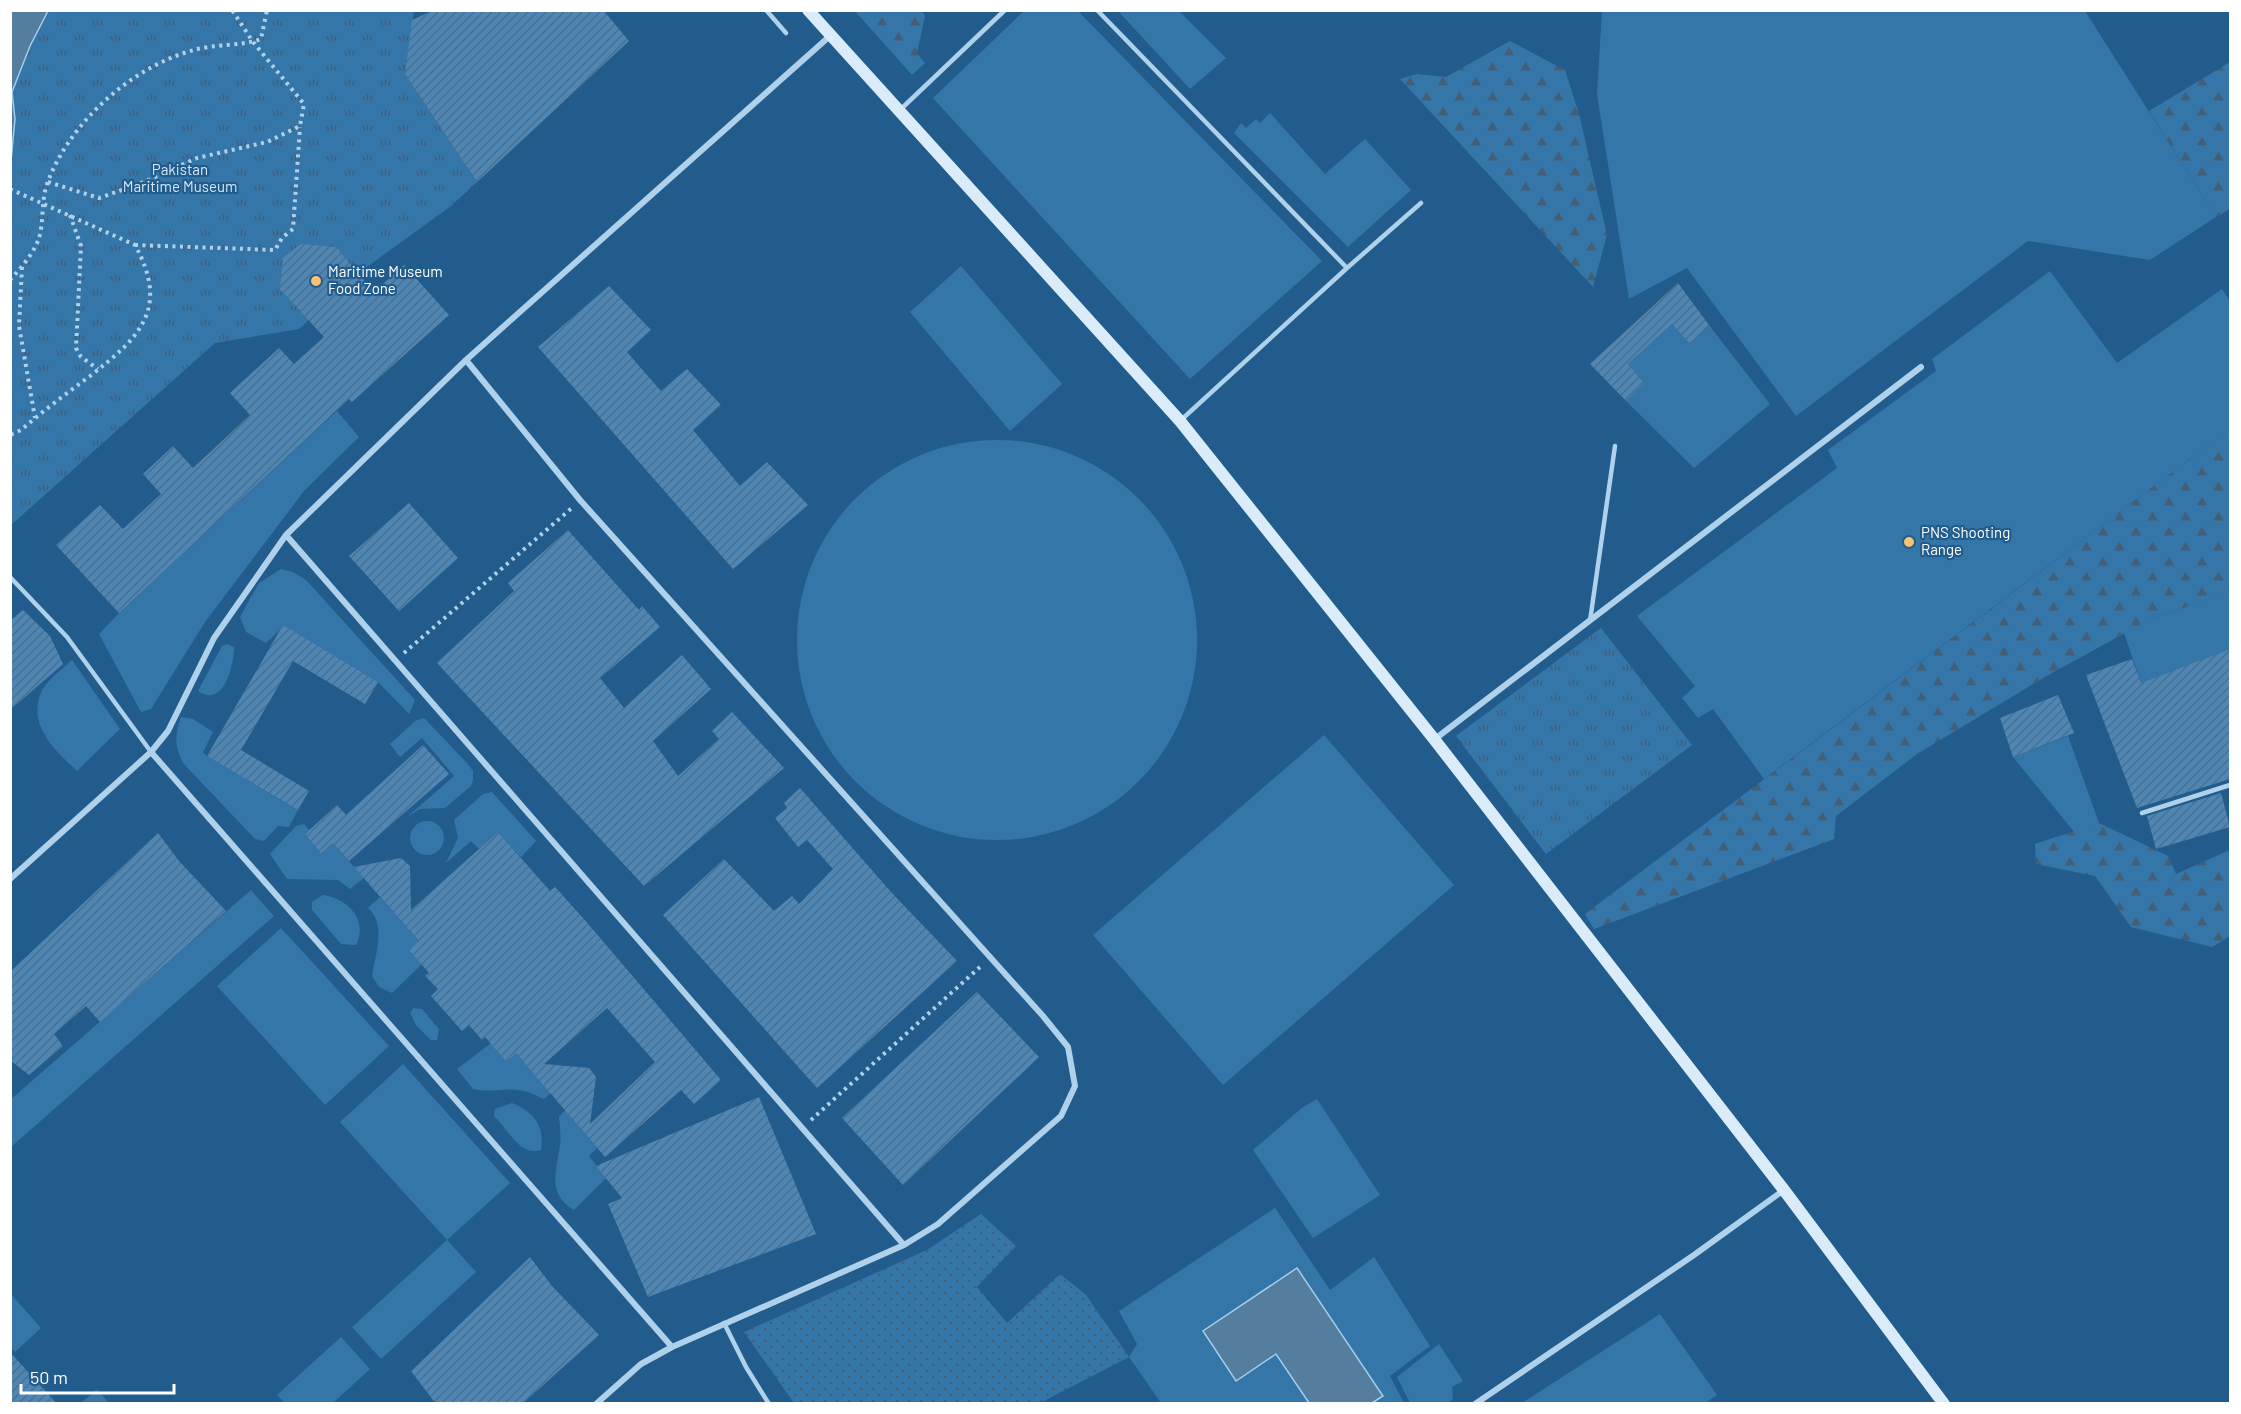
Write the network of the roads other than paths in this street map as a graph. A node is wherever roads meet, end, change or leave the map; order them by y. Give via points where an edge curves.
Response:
1 (766, 10) edge
2 (808, 10) edge
3 (1005, 10) edge
4 (1097, 10) edge
5 (786, 33) dead end
6 (831, 35) junction
7 (899, 111) junction
8 (1421, 203) dead end
9 (1347, 268) junction
10 (466, 360) junction
11 (1921, 368) dead end
12 (1180, 421) junction
13 (1616, 446) dead end
14 (286, 535) junction
15 (10, 577) edge
16 (1590, 621) junction
17 (1434, 740) junction
18 (151, 752) junction
19 (2230, 785) edge
20 (2142, 813) dead end
21 (10, 879) edge
22 (1784, 1190) junction
23 (904, 1245) junction
24 (724, 1323) junction
25 (672, 1347) junction
26 (596, 1404) edge
27 (769, 1404) edge
28 (1475, 1404) edge
29 (1944, 1404) edge

1 - 5 lane
2 - 6 street
3 - 7 lane
4 - 9 lane
6 - 7 street
6 - 10 street
7 - 12 street
8 - 9 lane
9 - 12 lane
10 - 14 street
10 - 23 street via 580,500 1068,1047 1075,1086 1061,1116 938,1224
11 - 16 street
12 - 17 street
13 - 16 lane
14 - 18 street via 214,638 168,731
14 - 23 street
15 - 18 lane via 68,637
16 - 17 street
17 - 22 street
18 - 21 street
18 - 25 street
19 - 20 lane
22 - 28 street
22 - 29 street
23 - 24 street
24 - 25 street
24 - 27 lane
25 - 26 street via 641,1364

